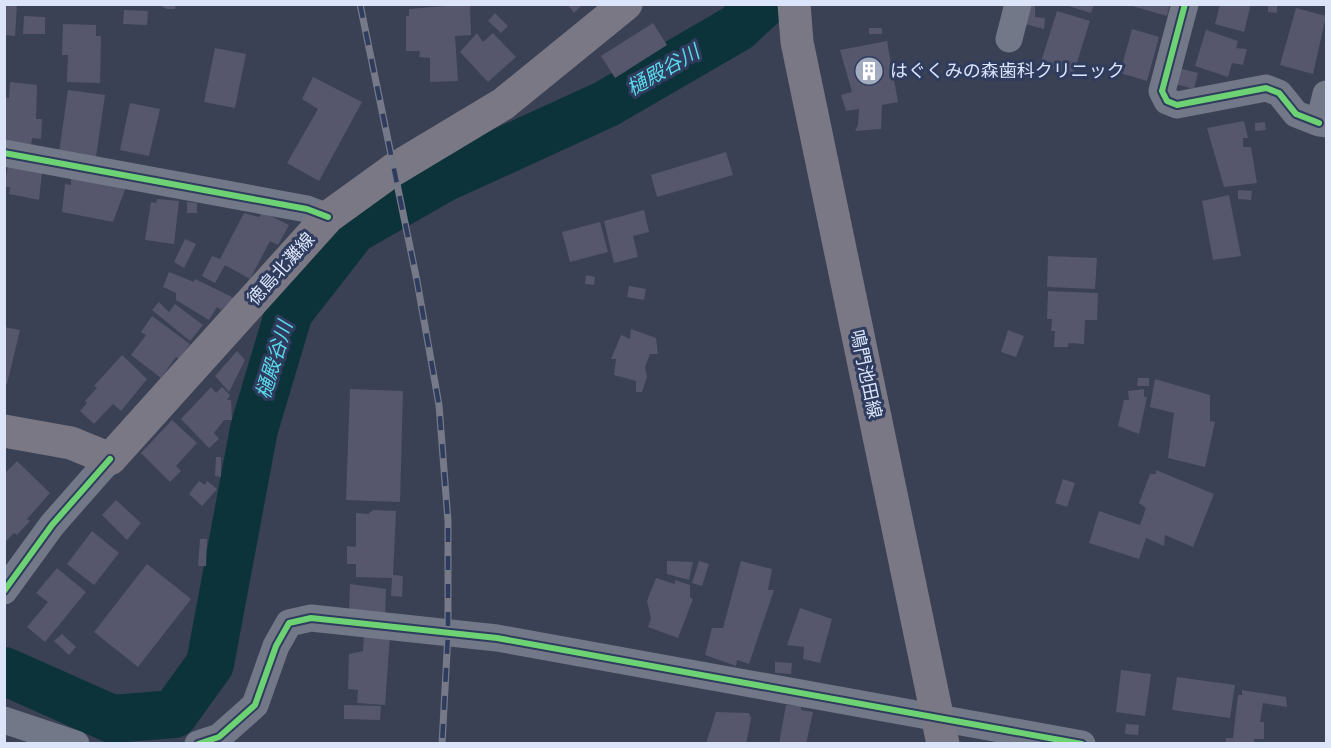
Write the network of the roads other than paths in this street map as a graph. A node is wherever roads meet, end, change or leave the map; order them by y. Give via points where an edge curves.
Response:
1 (626, 4) edge
2 (794, 4) edge
3 (1018, 4) edge
4 (1185, 4) edge
5 (1010, 39) dead end
6 (1326, 94) edge
7 (1323, 124) edge
8 (4, 153) edge
9 (328, 217) junction
10 (4, 431) edge
11 (110, 459) junction
12 (4, 591) edge
13 (4, 720) edge
14 (940, 730) edge
15 (76, 744) edge
16 (198, 744) edge
17 (1082, 744) edge

1 - 9 main road, 徳島北灘線 via 503,104 393,170
2 - 14 main road, 鳴門池田線 via 797,42
3 - 5 street
4 - 7 street via 1162,91 1167,101 1177,105 1266,88 1279,93 1296,114
6 - 7 street
8 - 9 street via 307,209
9 - 11 main road, 徳島北灘線
10 - 11 main road via 71,443
11 - 12 street via 52,525
13 - 15 street
14 - 16 street via 724,681 497,638 311,618 289,623 276,646 255,705 219,737
14 - 17 street

